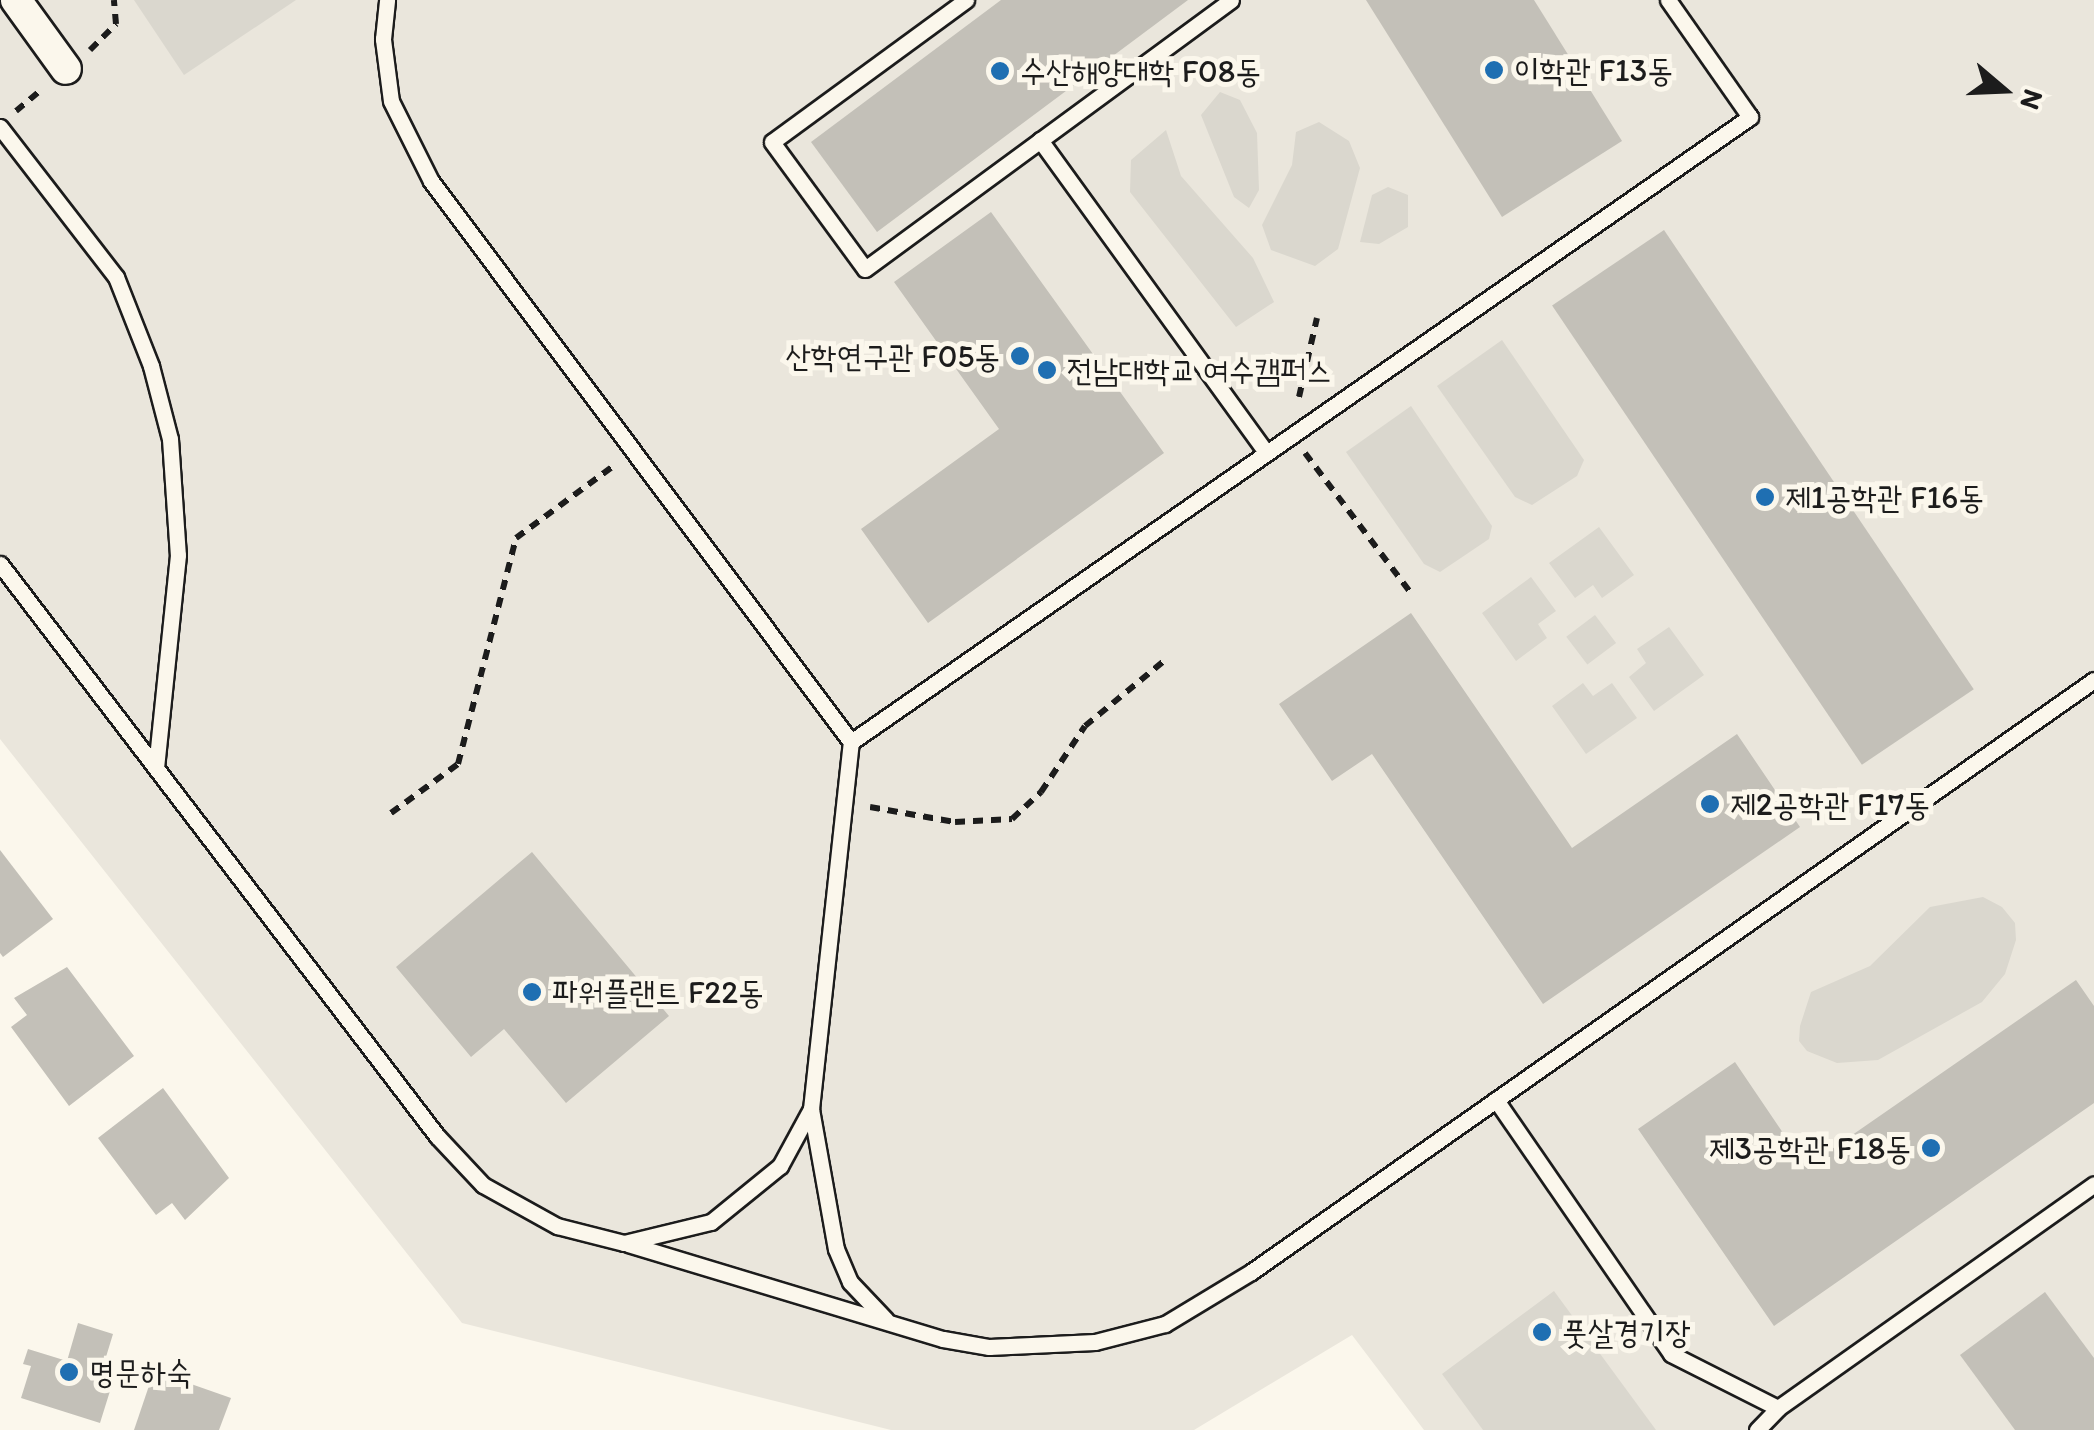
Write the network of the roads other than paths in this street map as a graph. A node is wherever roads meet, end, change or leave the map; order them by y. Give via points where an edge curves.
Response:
1 (16, 0) edge
2 (387, 0) edge
3 (966, 0) edge
4 (1231, 0) edge
5 (1668, 0) edge
6 (66, 69) road end
7 (0, 126) edge
8 (1040, 140) junction
9 (1266, 452) junction
10 (0, 564) edge
11 (2094, 680) edge
12 (851, 742) junction
13 (156, 768) junction
14 (1496, 1100) junction
15 (811, 1109) junction
16 (2094, 1184) edge
17 (624, 1243) junction
18 (888, 1322) junction
19 (1778, 1408) junction
20 (1757, 1430) edge

1 - 6 street
2 - 12 lane via 384,71 407,142
3 - 8 lane via 772,142 865,268
4 - 8 lane
5 - 9 lane via 1750,116
7 - 13 lane via 116,277 151,366 170,439 177,574
8 - 9 lane
9 - 12 lane
10 - 13 lane
11 - 14 lane
12 - 15 lane
13 - 17 lane via 467,1171 534,1216
14 - 18 lane via 1165,1324 1095,1342 1013,1348 943,1339
14 - 19 lane via 1671,1354
15 - 17 lane via 780,1166 749,1196 696,1228
15 - 18 lane via 836,1249 850,1282
16 - 19 lane
17 - 18 lane
19 - 20 lane

